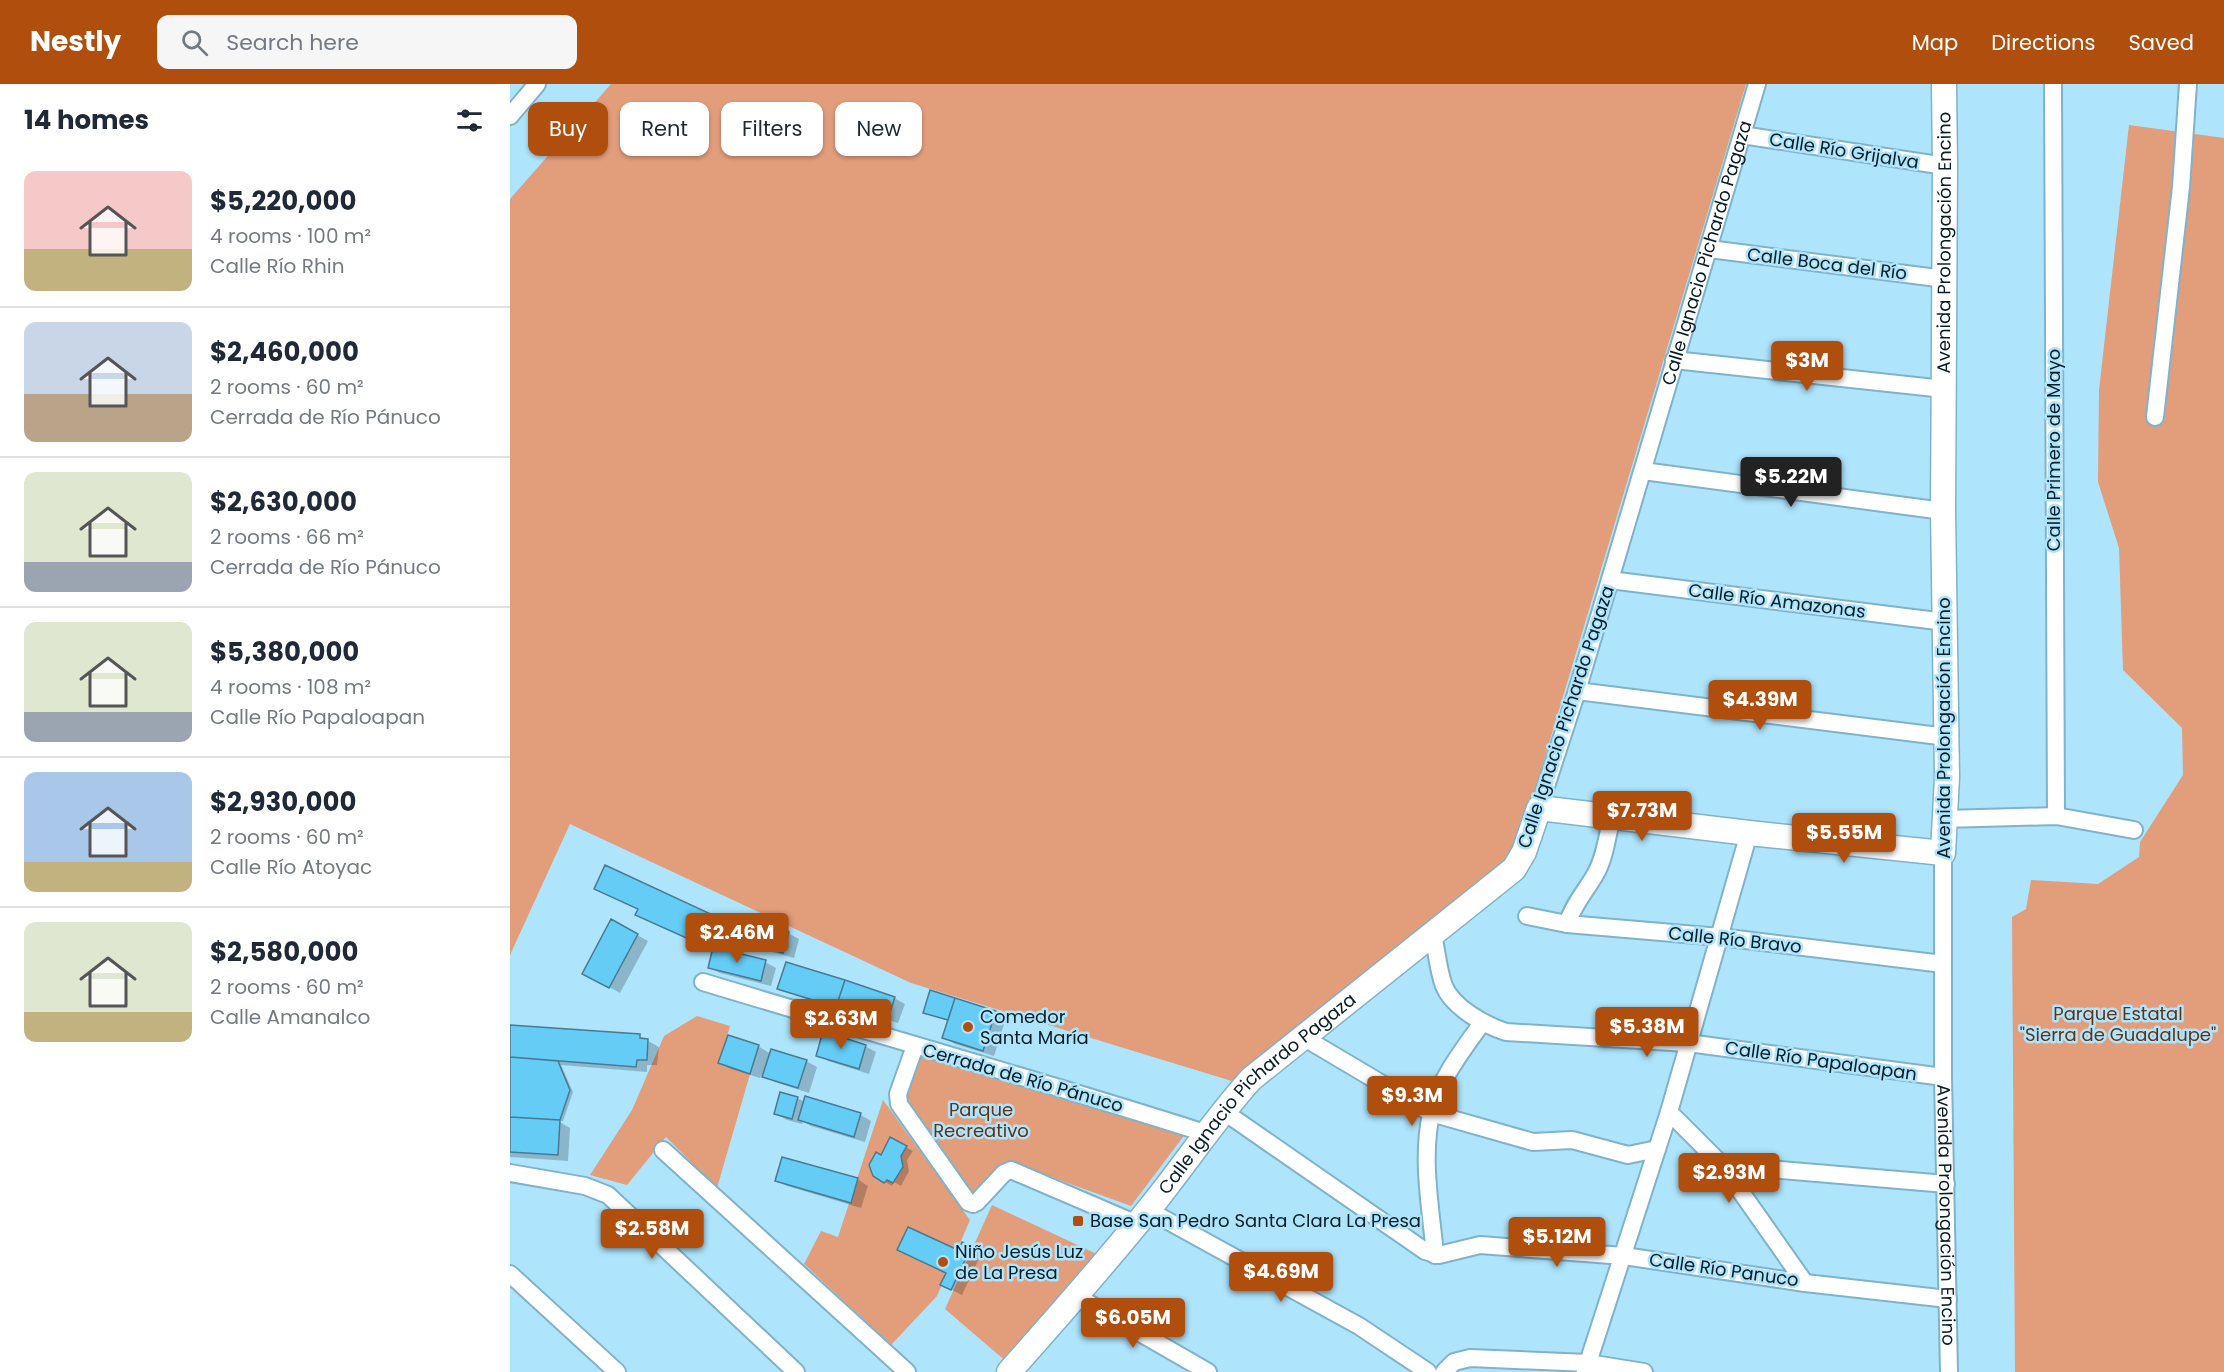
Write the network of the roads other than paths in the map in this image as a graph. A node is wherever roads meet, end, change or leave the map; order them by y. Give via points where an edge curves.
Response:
1 (537, 84) edge
2 (1757, 84) edge
3 (1944, 84) edge
4 (2053, 84) edge
5 (2188, 84) edge
6 (510, 116) edge
7 (1742, 135) junction
8 (1946, 166) junction
9 (1709, 249) junction
10 (1945, 279) junction
11 (1674, 360) junction
12 (1944, 389) junction
13 (2155, 417) dead end
14 (1643, 471) junction
15 (1943, 511) junction
16 (1610, 580) junction
17 (1945, 622) junction
18 (1577, 691) junction
19 (1947, 737) junction
20 (1539, 808) junction
21 (2056, 816) junction
22 (1612, 817) junction
23 (1944, 819) junction
24 (2134, 830) dead end
25 (1749, 833) junction
26 (1943, 853) junction
27 (1527, 916) dead end
28 (1567, 924) junction
29 (1433, 935) junction
30 (1720, 938) junction
31 (1943, 964) junction
32 (703, 982) dead end
33 (1482, 1023) junction
34 (1303, 1037) junction
35 (1688, 1043) junction
36 (915, 1046) junction
37 (1943, 1077) junction
38 (1223, 1111) junction
39 (1669, 1112) junction
40 (1431, 1113) junction
41 (1205, 1133) junction
42 (663, 1149) dead end
43 (1657, 1149) junction
44 (1722, 1165) junction
45 (510, 1173) edge
46 (1946, 1184) junction
47 (1143, 1217) junction
48 (1435, 1256) junction
49 (1624, 1256) junction
50 (510, 1274) edge
51 (1805, 1282) junction
52 (1076, 1296) junction
53 (1948, 1299) junction
54 (1587, 1368) edge
55 (786, 1369) edge
56 (617, 1372) edge
57 (907, 1372) edge
58 (1009, 1372) edge
59 (1208, 1372) edge
60 (1428, 1372) edge
61 (1444, 1372) edge
62 (1644, 1372) edge
63 (1949, 1372) edge

1 - 6 street
2 - 7 street, Calle Ignacio Pichardo Pagaza
3 - 8 street, Avenida Prolongación Encino
4 - 21 street, Calle Primero de Mayo
5 - 13 street via 2181,187
7 - 8 street, Calle Río Grijalva
7 - 9 street, Calle Ignacio Pichardo Pagaza
8 - 10 street, Avenida Prolongación Encino
9 - 10 street, Calle Boca del Río
9 - 11 street, Calle Ignacio Pichardo Pagaza
10 - 12 street, Avenida Prolongación Encino
11 - 12 street
11 - 14 street, Calle Ignacio Pichardo Pagaza
12 - 15 street, Avenida Prolongación Encino
14 - 15 street
14 - 16 street, Calle Ignacio Pichardo Pagaza
15 - 17 street, Avenida Prolongación Encino
16 - 17 street, Calle Río Amazonas
16 - 18 street, Calle Ignacio Pichardo Pagaza
17 - 19 street, Avenida Prolongación Encino
18 - 19 street
18 - 20 street, Calle Ignacio Pichardo Pagaza
19 - 23 street, Avenida Prolongación Encino
20 - 22 street
20 - 29 street, Calle Ignacio Pichardo Pagaza via 1514,869
21 - 23 street
21 - 24 street
22 - 25 street
22 - 28 street via 1603,858
23 - 26 street, Avenida Prolongación Encino
25 - 26 street
25 - 30 street
26 - 31 street, Avenida Prolongación Encino
27 - 28 street, Calle Río Bravo
28 - 30 street, Calle Río Bravo
29 - 33 street, Calle Río Papaloapan via 1445,988
29 - 34 street, Calle Ignacio Pichardo Pagaza
30 - 31 street, Calle Río Bravo
30 - 35 street
31 - 37 street, Avenida Prolongación Encino
32 - 36 street, Cerrada de Río Pánuco
33 - 35 street, Calle Río Papaloapan via 1506,1032
33 - 40 street via 1455,1061
34 - 38 street, Calle Ignacio Pichardo Pagaza via 1251,1079
34 - 40 street
35 - 37 street, Calle Río Papaloapan
35 - 39 street
36 - 41 street, Cerrada de Río Pánuco
36 - 47 street via 898,1094 899,1104 968,1202 977,1202 1008,1170
37 - 46 street, Avenida Prolongación Encino
38 - 41 street, Calle Ignacio Pichardo Pagaza
38 - 48 street
39 - 43 street
39 - 44 street
40 - 43 street via 1533,1142 1572,1140 1628,1155
40 - 48 street via 1427,1163
41 - 47 street, Calle Ignacio Pichardo Pagaza
42 - 57 street
43 - 49 street
44 - 46 street
44 - 51 street
45 - 55 street via 585,1186 609,1195
46 - 53 street, Avenida Prolongación Encino
47 - 52 street, Calle Ignacio Pichardo Pagaza
47 - 60 street via 1359,1326
48 - 49 street, Calle Río Panuco via 1480,1245
49 - 51 street, Calle Río Panuco
49 - 54 street
50 - 56 street
51 - 53 street, Calle Río Panuco
52 - 58 street, Calle Ignacio Pichardo Pagaza
52 - 59 street
53 - 63 street, Avenida Prolongación Encino
54 - 61 street via 1470,1358 1454,1362
54 - 62 street

